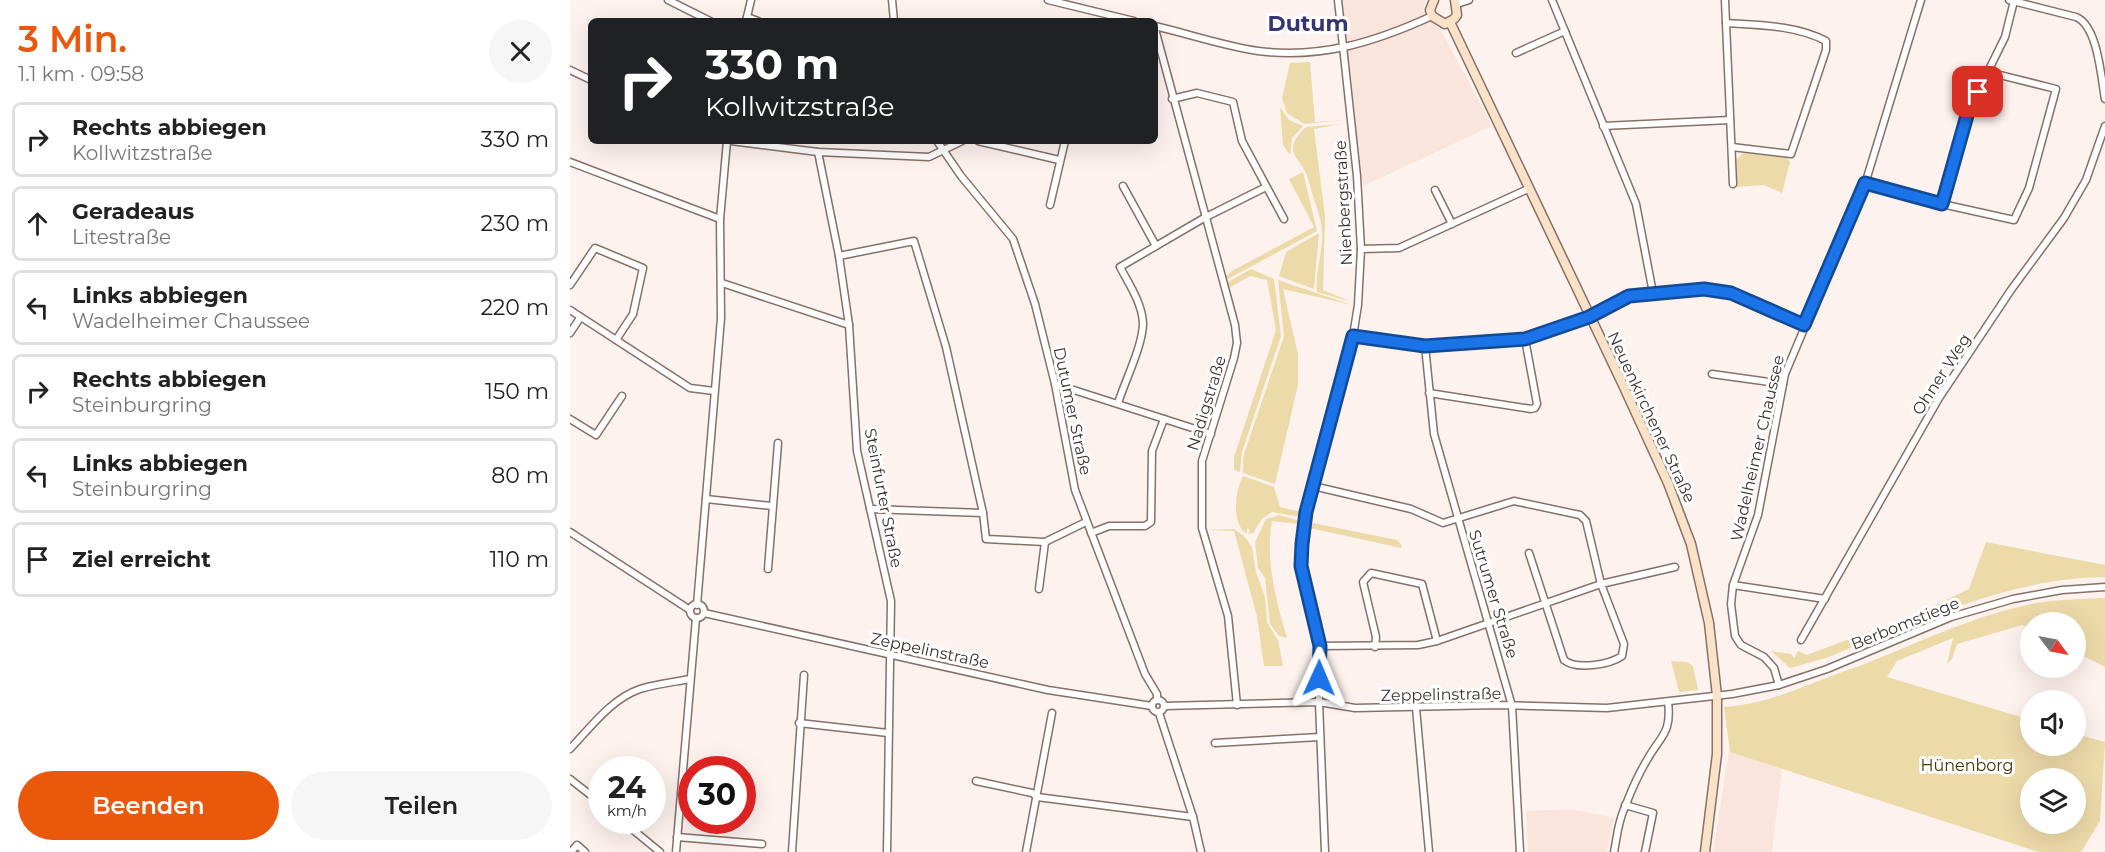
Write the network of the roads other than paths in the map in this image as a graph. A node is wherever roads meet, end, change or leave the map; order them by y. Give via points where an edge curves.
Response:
1 (668, 0) edge
2 (751, 0) edge
3 (892, 0) edge
4 (1048, 0) edge
5 (1338, 0) edge
6 (1434, 0) edge
7 (1469, 0) edge
8 (1552, 0) edge
9 (1725, 0) edge
10 (1921, 0) edge
11 (2012, 1) edge
12 (1456, 2) edge
13 (2023, 2) edge
14 (1432, 16) junction
15 (704, 18) edge
16 (746, 18) edge
17 (894, 18) edge
18 (1122, 18) edge
19 (1450, 22) junction
20 (1726, 23) junction
21 (1158, 29) edge
22 (1564, 31) junction
23 (1158, 36) edge
24 (1345, 48) junction
25 (1516, 53) dead end
26 (570, 70) edge
27 (1988, 72) junction
28 (588, 79) edge
29 (1172, 99) junction
30 (2105, 99) edge
31 (1730, 120) junction
32 (1603, 126) junction
33 (2105, 126) edge
34 (729, 144) edge
35 (753, 144) edge
36 (939, 144) edge
37 (957, 144) edge
38 (991, 144) edge
39 (1064, 144) edge
40 (1732, 147) junction
41 (944, 151) junction
42 (818, 152) junction
43 (1059, 160) junction
44 (570, 162) edge
45 (1733, 183) dead end
46 (1865, 183) junction
47 (1123, 186) dead end
48 (1266, 187) junction
49 (1528, 189) junction
50 (1435, 190) dead end
51 (1942, 204) junction
52 (1050, 205) dead end
53 (720, 219) junction
54 (1204, 219) junction
55 (1284, 219) dead end
56 (1452, 224) junction
57 (1156, 246) junction
58 (1361, 249) junction
59 (839, 256) junction
60 (722, 283) junction
61 (570, 285) edge
62 (1653, 293) junction
63 (570, 310) edge
64 (1589, 317) junction
65 (580, 318) junction
66 (1804, 325) junction
67 (849, 326) junction
68 (570, 333) edge
69 (1353, 336) junction
70 (1525, 339) junction
71 (616, 340) junction
72 (1425, 346) junction
73 (1712, 374) dead end
74 (1055, 384) junction
75 (1783, 384) junction
76 (714, 391) junction
77 (1429, 393) junction
78 (622, 396) dead end
79 (1118, 403) junction
80 (1164, 418) junction
81 (570, 419) edge
82 (1211, 434) junction
83 (778, 443) dead end
84 (1313, 486) junction
85 (706, 499) junction
86 (772, 506) junction
87 (870, 509) junction
88 (983, 513) junction
89 (1457, 520) junction
90 (1086, 522) junction
91 (1091, 533) junction
92 (572, 536) edge
93 (1045, 542) junction
94 (1529, 553) dead end
95 (1675, 567) dead end
96 (768, 569) dead end
97 (1601, 584) junction
98 (1733, 585) junction
99 (2105, 587) edge
100 (1039, 589) dead end
101 (1825, 599) junction
102 (1544, 603) junction
103 (697, 604) junction
104 (690, 610) junction
105 (704, 613) junction
106 (696, 618) junction
107 (1489, 625) junction
108 (1801, 640) dead end
109 (1437, 641) junction
110 (1320, 646) junction
111 (1375, 647) junction
112 (891, 656) junction
113 (804, 675) dead end
114 (690, 679) junction
115 (1779, 685) junction
116 (1717, 696) junction
117 (1157, 700) junction
118 (1319, 702) junction
119 (1668, 702) junction
120 (1237, 705) junction
121 (1152, 706) junction
122 (1164, 706) junction
123 (1512, 706) junction
124 (1416, 708) junction
125 (1159, 712) junction
126 (1052, 713) dead end
127 (799, 723) junction
128 (888, 733) junction
129 (1320, 737) junction
130 (1215, 743) dead end
131 (570, 749) edge
132 (570, 779) edge
133 (976, 782) dead end
134 (588, 793) edge
135 (1036, 797) junction
136 (1626, 805) junction
137 (1193, 817) junction
138 (638, 834) edge
139 (677, 837) junction
140 (762, 844) dead end
141 (571, 852) edge
142 (585, 852) edge
143 (660, 852) edge
144 (676, 852) edge
145 (792, 852) edge
146 (887, 852) edge
147 (1026, 852) edge
148 (1201, 852) edge
149 (1325, 852) edge
150 (1429, 852) edge
151 (1520, 852) edge
152 (1614, 852) edge
153 (1645, 852) edge
154 (1705, 852) edge

1 - 15 street
2 - 16 street
3 - 17 street
4 - 18 street
5 - 24 street, Nienbergstraße
6 - 14 street
7 - 12 street
8 - 22 street
9 - 20 street
10 - 46 street, Wadelheimer Chaussee
11 - 13 street
11 - 27 street via 2005,37
12 - 19 street via 1457,15
13 - 30 street via 2085,22 2093,37
14 - 19 street via 1439,23
14 - 24 street via 1389,36
19 - 49 street, Neuenkirchener Straße
20 - 31 street
20 - 40 street via 1770,26 1826,41 1791,154
21 - 24 street via 1256,51 1287,53
22 - 25 street
22 - 32 street
23 - 29 street, Nadigstraße
24 - 58 street, Nienbergstraße
26 - 28 street
27 - 51 street via 1968,112
27 - 51 street via 2056,89 2030,188 2014,220
29 - 48 street via 1197,93 1233,102 1242,141
29 - 54 street, Nadigstraße
31 - 32 street
31 - 40 street
32 - 62 street via 1636,204
33 - 101 street, Ohner Weg via 2086,180 2064,218 1939,398
34 - 53 street
35 - 42 street
36 - 41 street, Dutumer Straße
37 - 41 street
38 - 43 street
39 - 43 street
40 - 45 street
41 - 42 street via 929,157
41 - 74 street, Dutumer Straße via 1013,239 1035,304
42 - 59 street, Steinfurter Straße
43 - 52 street
44 - 53 street
46 - 51 street
46 - 66 street, Wadelheimer Chaussee
47 - 57 street
48 - 54 street
48 - 55 street
49 - 56 street
49 - 64 street, Neuenkirchener Straße
50 - 56 street
53 - 60 street
54 - 57 street
54 - 82 street, Nadigstraße via 1225,286 1237,343
56 - 58 street via 1399,248
57 - 79 street via 1120,267 1138,302 1143,322
58 - 69 street, Nienbergstraße
59 - 67 street, Steinfurter Straße
59 - 88 street via 914,242 946,347
60 - 67 street
60 - 76 street
61 - 71 street via 595,248 642,268 633,314
62 - 64 street via 1629,296
62 - 66 street via 1704,289 1731,293
63 - 65 street
64 - 70 street
64 - 116 street, Neuenkirchener Straße via 1687,531 1709,623
65 - 68 street
65 - 71 street
66 - 75 street, Wadelheimer Chaussee
67 - 87 street, Steinfurter Straße via 857,451
69 - 72 street
69 - 84 street, Nienbergstraße
70 - 72 street
70 - 77 street via 1535,408
71 - 76 street via 690,388
72 - 77 street, Sutrumer Straße
73 - 75 street
74 - 79 street
74 - 90 street, Dutumer Straße via 1075,490
75 - 98 street, Wadelheimer Chaussee via 1758,515
76 - 85 street
77 - 89 street, Sutrumer Straße via 1434,434
78 - 81 street via 596,435
79 - 80 street
80 - 82 street
80 - 91 street via 1152,451 1151,522 1145,526 1109,526
82 - 120 street, Nadigstraße via 1202,461 1202,528 1228,616
83 - 86 street
84 - 89 street via 1411,509 1443,523
84 - 110 street, Nienbergstraße via 1306,512 1301,566
85 - 86 street
85 - 103 street
86 - 96 street
87 - 88 street
87 - 112 street, Steinfurter Straße via 891,601
88 - 93 street via 986,539
89 - 97 street via 1514,501 1574,512 1586,521
89 - 107 street, Sutrumer Straße
90 - 91 street, Dutumer Straße
90 - 93 street
91 - 117 street, Dutumer Straße
92 - 104 street
93 - 100 street
94 - 102 street
95 - 97 street
97 - 102 street
97 - 102 street via 1624,644 1622,656 1615,661 1570,664 1564,660
98 - 101 street
98 - 115 street, Wadelheimer Chaussee via 1735,636 1774,668
99 - 115 street, Berbomstiege via 2013,599 1951,617
101 - 108 street, Ohner Weg
102 - 107 street
103 - 104 street
103 - 105 street
104 - 106 street
105 - 106 street
105 - 112 street, Zeppelinstraße
106 - 114 street
107 - 109 street
107 - 123 street, Sutrumer Straße
109 - 111 street
109 - 111 street via 1422,584 1371,573 1363,582
110 - 111 street
110 - 118 street, Nienbergstraße
112 - 121 street, Zeppelinstraße via 1048,690
112 - 128 street, Steinfurter Straße
113 - 127 street
114 - 131 street via 641,689 623,697
114 - 139 street
115 - 116 street, Berbomstiege
116 - 119 street, Zeppelinstraße
116 - 154 street, Neuenkirchener Straße via 1717,754
117 - 121 street
117 - 122 street
118 - 120 street, Zeppelinstraße
118 - 124 street, Zeppelinstraße via 1355,708
118 - 129 street, Nienbergstraße
119 - 123 street, Zeppelinstraße via 1607,708
119 - 136 street via 1667,731 1647,758
120 - 122 street, Zeppelinstraße
121 - 125 street
122 - 125 street
123 - 124 street, Zeppelinstraße
123 - 151 street, Sutrumer Straße
124 - 150 street
125 - 137 street
126 - 135 street
127 - 128 street
127 - 145 street
128 - 146 street, Steinfurter Straße
129 - 130 street
129 - 149 street, Nienbergstraße
132 - 134 street
133 - 135 street
135 - 137 street
135 - 147 street
136 - 152 street
136 - 153 street via 1653,813
137 - 148 street
138 - 143 street
139 - 140 street
139 - 144 street
141 - 142 street via 577,845

